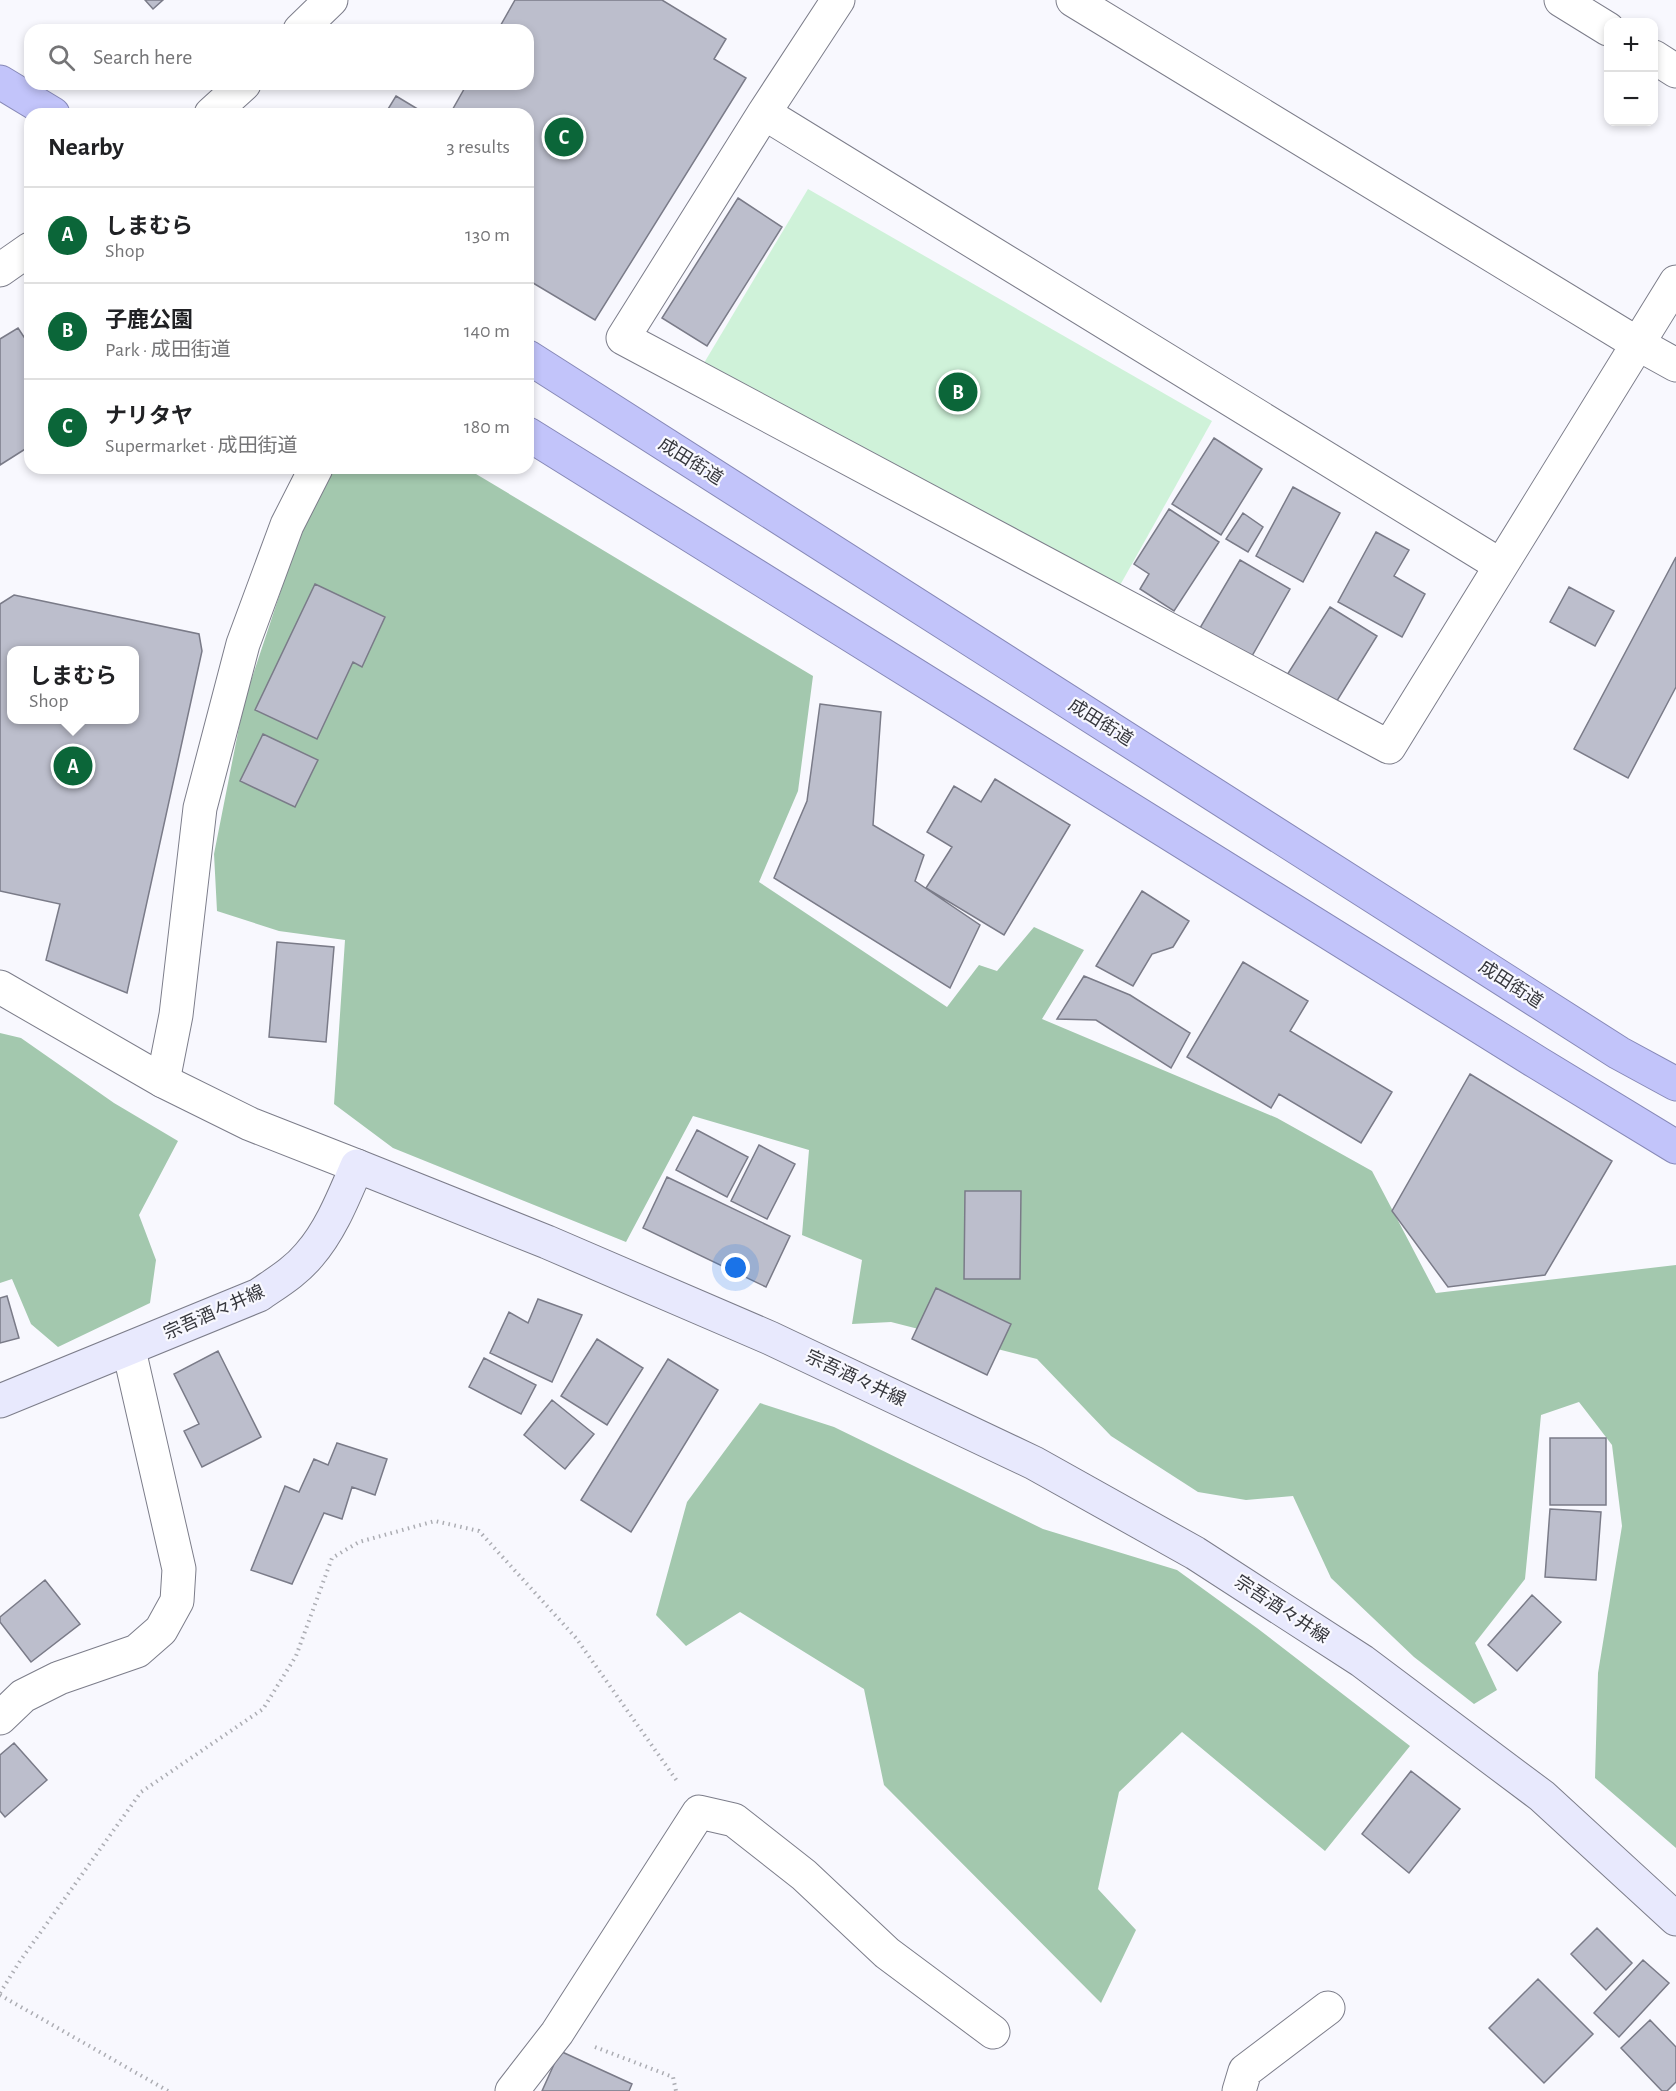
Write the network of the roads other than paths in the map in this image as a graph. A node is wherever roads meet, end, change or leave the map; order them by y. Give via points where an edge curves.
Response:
1 (331, 0) edge
2 (838, 0) edge
3 (1073, 0) edge
4 (1561, 0) edge
5 (306, 24) edge
6 (1604, 27) edge
7 (1658, 60) edge
8 (1676, 71) edge
9 (0, 82) edge
10 (237, 90) edge
11 (43, 108) edge
12 (218, 108) edge
13 (764, 113) junction
14 (24, 253) edge
15 (0, 270) edge
16 (1676, 282) edge
17 (1638, 344) junction
18 (534, 361) edge
19 (1676, 365) edge
20 (534, 438) edge
21 (313, 474) edge
22 (1500, 565) junction
23 (0, 987) edge
24 (164, 1081) junction
25 (1676, 1084) edge
26 (1676, 1147) edge
27 (357, 1166) junction
28 (129, 1350) junction
29 (0, 1401) edge
30 (0, 1718) edge
31 (1676, 1919) edge
32 (1328, 2008) dead end
33 (993, 2032) dead end
34 (512, 2091) edge
35 (1239, 2091) edge

1 - 5 street
2 - 13 street
3 - 17 street
4 - 6 street
7 - 8 street
9 - 11 highway
10 - 12 street
13 - 22 street
13 - 22 street via 623,338 1389,747
14 - 15 street
16 - 17 street
17 - 19 street
17 - 22 street
18 - 25 highway, 成田街道 via 1619,1053
20 - 26 highway
21 - 24 street via 287,525 243,644 200,808 176,1015
23 - 24 street
24 - 27 street via 250,1124
27 - 28 main road, 宗吾酒々井線 via 335,1215 310,1255 290,1274 258,1296
27 - 31 main road, 宗吾酒々井線 via 770,1338 1034,1463 1195,1553 1362,1661 1532,1789
28 - 29 main road, 宗吾酒々井線
28 - 30 street via 179,1569 177,1601 161,1630 137,1651 59,1678 23,1696
32 - 35 street via 1245,2071
33 - 34 street via 887,1953 804,1875 734,1820 699,1812 557,2033

